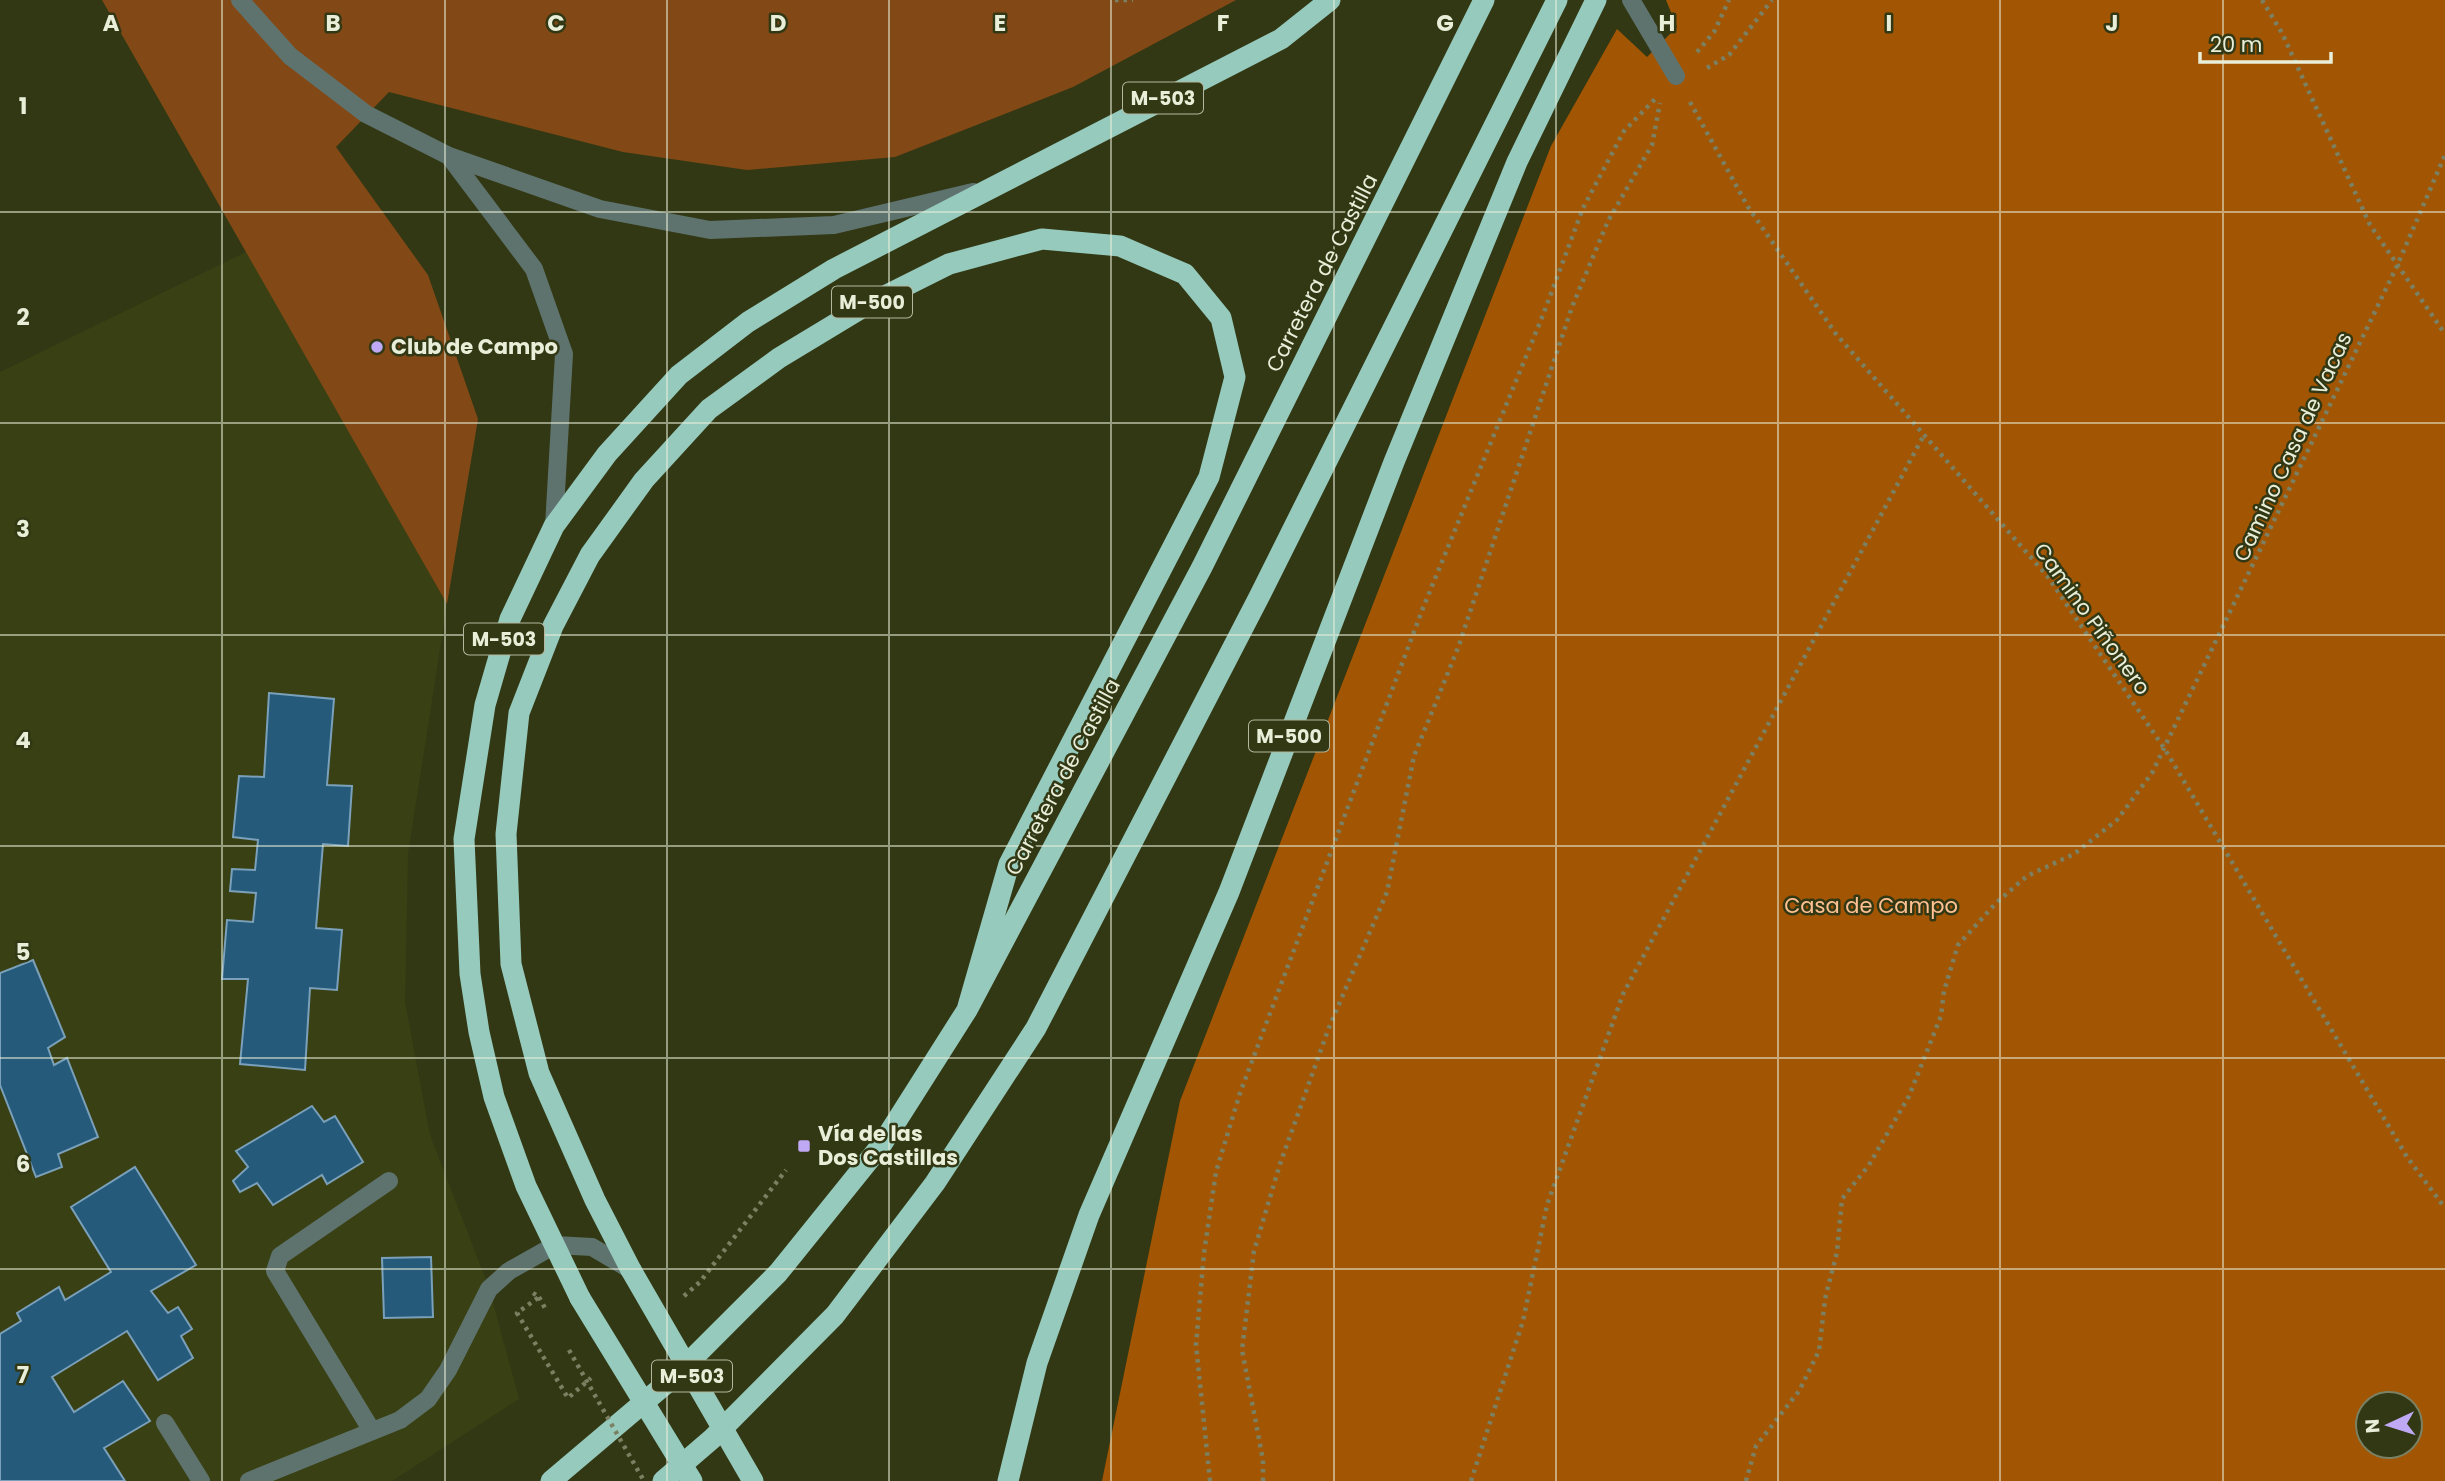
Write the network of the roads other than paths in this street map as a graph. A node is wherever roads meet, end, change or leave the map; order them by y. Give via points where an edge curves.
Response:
1 (240, 0) edge
2 (1330, 0) edge
3 (1484, 0) edge
4 (1556, 0) edge
5 (1596, 0) edge
6 (1631, 0) edge
7 (1676, 76) road end
8 (449, 156) junction
9 (990, 188) junction
10 (554, 526) junction
11 (967, 1010) junction
12 (389, 1181) dead end
13 (555, 1245) junction
14 (631, 1270) junction
15 (165, 1423) dead end
16 (372, 1431) junction
17 (201, 1481) edge
18 (249, 1481) edge
19 (551, 1481) edge
20 (663, 1481) edge
21 (692, 1481) edge
22 (753, 1481) edge
23 (1008, 1481) edge

1 - 8 lane via 289,56 366,114
2 - 9 highway, M-503 via 1280,39
3 - 11 highway, Carretera de Castilla / M-500 via 1202,568
4 - 20 highway via 1259,597 1036,1028 935,1183 835,1315 713,1438
5 - 23 highway, M-500 via 1517,162 1395,461 1229,892 1089,1215 1037,1363
6 - 7 lane
8 - 9 lane via 600,209 710,230 834,225
8 - 10 lane via 534,269 564,354
9 - 10 highway, M-503 via 834,269 748,322 689,367 607,454
10 - 13 highway, M-503 via 510,619 485,705 464,839 470,974 479,1032 498,1110 526,1186
11 - 14 highway, M-500 via 1009,864 1209,477 1235,377 1221,318 1185,274 1120,246 1042,240 949,264 865,306 779,358 709,409 643,480 590,555 552,626 519,713 506,834 511,964 539,1073
11 - 19 highway, Carretera de Castilla / M-500 via 881,1144 778,1273 675,1376
12 - 16 lane via 280,1256 275,1271
13 - 14 lane via 592,1247
13 - 16 lane via 509,1271 489,1289 428,1399 400,1420
13 - 21 highway, M-503, bridge via 580,1298
14 - 22 highway, M-503, bridge
15 - 17 lane
16 - 18 lane

